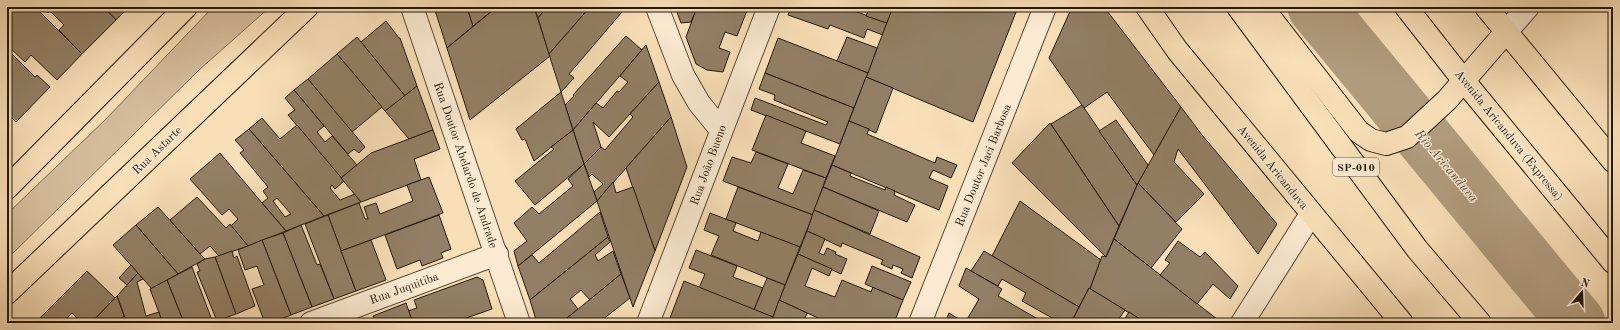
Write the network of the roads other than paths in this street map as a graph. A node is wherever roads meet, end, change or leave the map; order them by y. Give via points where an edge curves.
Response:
1 (186, 7) edge
2 (307, 7) edge
3 (412, 7) edge
4 (657, 7) edge
5 (769, 7) edge
6 (1045, 7) edge
7 (1147, 7) edge
8 (1238, 7) edge
9 (1262, 7) edge
10 (1406, 7) edge
11 (1486, 7) edge
12 (1528, 7) edge
13 (1506, 32) junction
14 (1464, 81) junction
15 (721, 130) junction
16 (1613, 161) edge
17 (7, 188) edge
18 (1311, 214) junction
19 (496, 254) junction
20 (1613, 262) edge
21 (7, 293) edge
22 (311, 323) edge
23 (519, 323) edge
24 (648, 323) edge
25 (920, 323) edge
26 (1242, 323) edge
27 (1402, 323) edge
28 (1480, 323) edge

1 - 17 main road
2 - 21 main road, Rua Astarte
3 - 19 street, Rua Doutor Abelardo de Andrade
4 - 15 street via 682,75 699,103
5 - 15 street, Rua João Bueno
6 - 25 street, Rua Doutor Jaci Barbosa
7 - 18 main road, Avenida Aricanduva via 1177,50
8 - 28 main road, SP-010 via 1417,249
9 - 14 main road via 1359,132 1372,140 1386,144 1407,137
10 - 14 main road, Avenida Aricanduva (Expressa)
11 - 13 main road
12 - 13 street
13 - 14 main road
13 - 16 main road
14 - 20 main road, Avenida Aricanduva (Expressa)
15 - 24 street, Rua João Bueno
18 - 26 street
18 - 27 main road, Avenida Aricanduva
19 - 22 street, Rua Juquitiba
19 - 23 street, Rua Doutor Abelardo de Andrade

